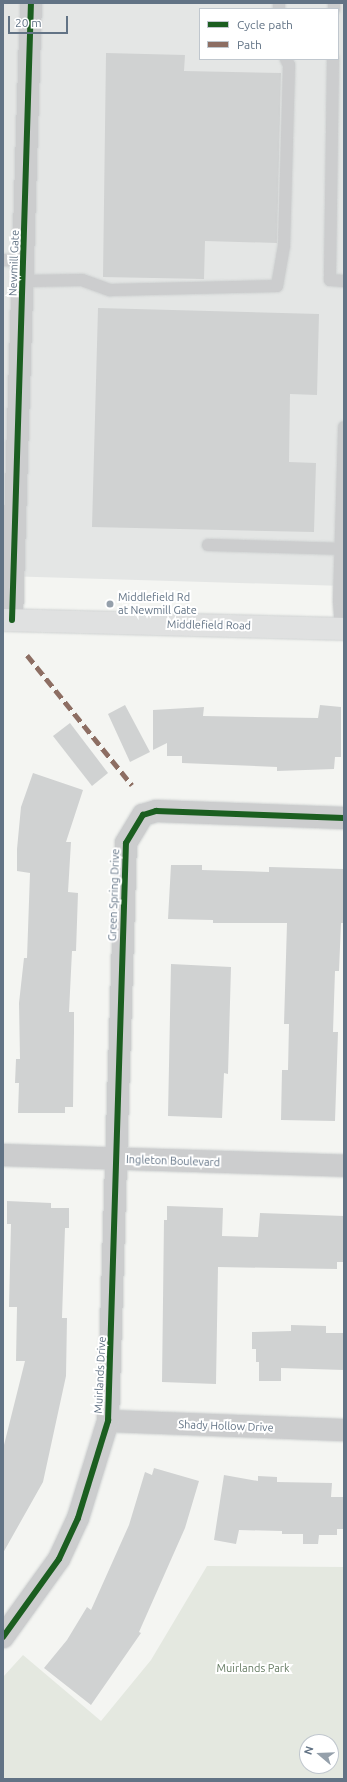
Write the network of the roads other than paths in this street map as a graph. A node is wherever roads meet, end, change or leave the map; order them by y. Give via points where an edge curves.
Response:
1 (31, 3) edge
2 (286, 60) edge
3 (333, 60) edge
4 (3, 260) edge
5 (25, 271) junction
6 (344, 281) edge
7 (344, 427) edge
8 (208, 545) dead end
9 (340, 549) junction
10 (8, 620) edge
11 (342, 629) edge
12 (344, 818) edge
13 (3, 1155) edge
14 (116, 1159) junction
15 (344, 1166) edge
16 (108, 1421) junction
17 (344, 1430) edge
18 (3, 1637) edge

1 - 5 street, Newmill Gate
2 - 5 lane via 289,65 284,246 276,286 110,290 82,280
3 - 6 lane via 330,280
4 - 5 lane
5 - 10 street, Newmill Gate
7 - 9 lane
8 - 9 lane
9 - 11 lane
10 - 11 main road, Middlefield Road
12 - 14 street, Green Spring Drive via 156,811 144,815 133,828 126,843 125,861
13 - 14 street, Ingleton Boulevard
14 - 15 street, Ingleton Boulevard
14 - 16 street, Muirlands Drive
16 - 17 street, Shady Hollow Drive
16 - 18 street, Muirlands Drive via 78,1518 62,1552 23,1613

